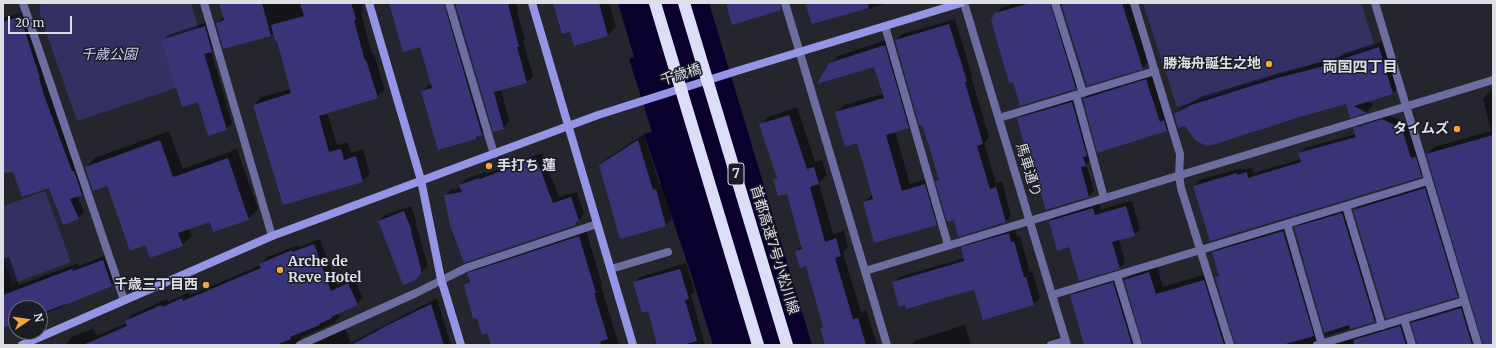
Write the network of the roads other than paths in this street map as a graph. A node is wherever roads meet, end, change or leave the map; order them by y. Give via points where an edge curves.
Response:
1 (23, 3) edge
2 (204, 3) edge
3 (369, 3) edge
4 (449, 3) edge
5 (532, 3) edge
6 (655, 3) edge
7 (684, 3) edge
8 (785, 3) edge
9 (961, 3) edge
10 (964, 3) edge
11 (1055, 3) edge
12 (1134, 3) edge
13 (1375, 3) edge
14 (885, 26) junction
15 (800, 52) junction
16 (1155, 72) junction
17 (1493, 80) edge
18 (1080, 94) junction
19 (1406, 107) junction
20 (999, 118) junction
21 (569, 127) junction
22 (494, 154) junction
23 (1179, 175) junction
24 (421, 180) junction
25 (1428, 181) junction
26 (1104, 198) junction
27 (1346, 206) junction
28 (1029, 220) junction
29 (597, 224) junction
30 (1286, 224) junction
31 (272, 236) junction
32 (948, 245) junction
33 (1201, 250) junction
34 (668, 252) dead end
35 (611, 269) junction
36 (865, 271) junction
37 (1117, 276) junction
38 (442, 279) junction
39 (1052, 295) junction
40 (124, 300) junction
41 (1464, 301) junction
42 (1404, 319) junction
43 (1382, 326) junction
44 (1066, 343) edge
45 (22, 345) edge
46 (300, 345) edge
47 (461, 345) edge
48 (633, 345) edge
49 (758, 345) edge
50 (787, 345) edge
51 (887, 345) edge
52 (1051, 345) edge
53 (1138, 345) edge
54 (1230, 345) edge
55 (1320, 345) edge
56 (1412, 345) edge
57 (1478, 345) edge

1 - 40 street
2 - 31 street
3 - 24 street
4 - 22 street
5 - 21 street
6 - 49 highway, 7, bridge
7 - 50 highway, 首都高速7号小松川線 / 7, bridge
8 - 15 street
9 - 14 street, 千歳橋
10 - 20 street, 馬車通り
11 - 18 street
12 - 16 street
13 - 19 street
14 - 15 street, 千歳橋
14 - 32 street
15 - 21 street, 千歳橋 via 630,104
15 - 36 street
16 - 18 street
16 - 23 street via 1180,154
17 - 19 street
18 - 20 street
18 - 26 street
19 - 23 street
19 - 25 street
20 - 28 street, 馬車通り
21 - 22 street, 千歳橋
21 - 29 street
22 - 24 street, 千歳橋
23 - 26 street
23 - 33 street
24 - 31 street, 千歳橋
24 - 38 street
25 - 27 street
25 - 41 street
26 - 28 street
27 - 30 street
27 - 43 street
28 - 32 street
28 - 39 street, 馬車通り
29 - 35 street
29 - 38 street via 466,268
30 - 33 street
30 - 55 street
31 - 40 street, 千歳橋
32 - 36 street
33 - 37 street
33 - 54 street
34 - 35 street
35 - 48 street
36 - 51 street
37 - 39 street
37 - 53 street
38 - 46 street
38 - 47 street
39 - 44 street, 馬車通り
40 - 45 street, 千歳橋
41 - 42 street
41 - 57 street
42 - 43 street
42 - 56 street
43 - 55 street
44 - 52 street

